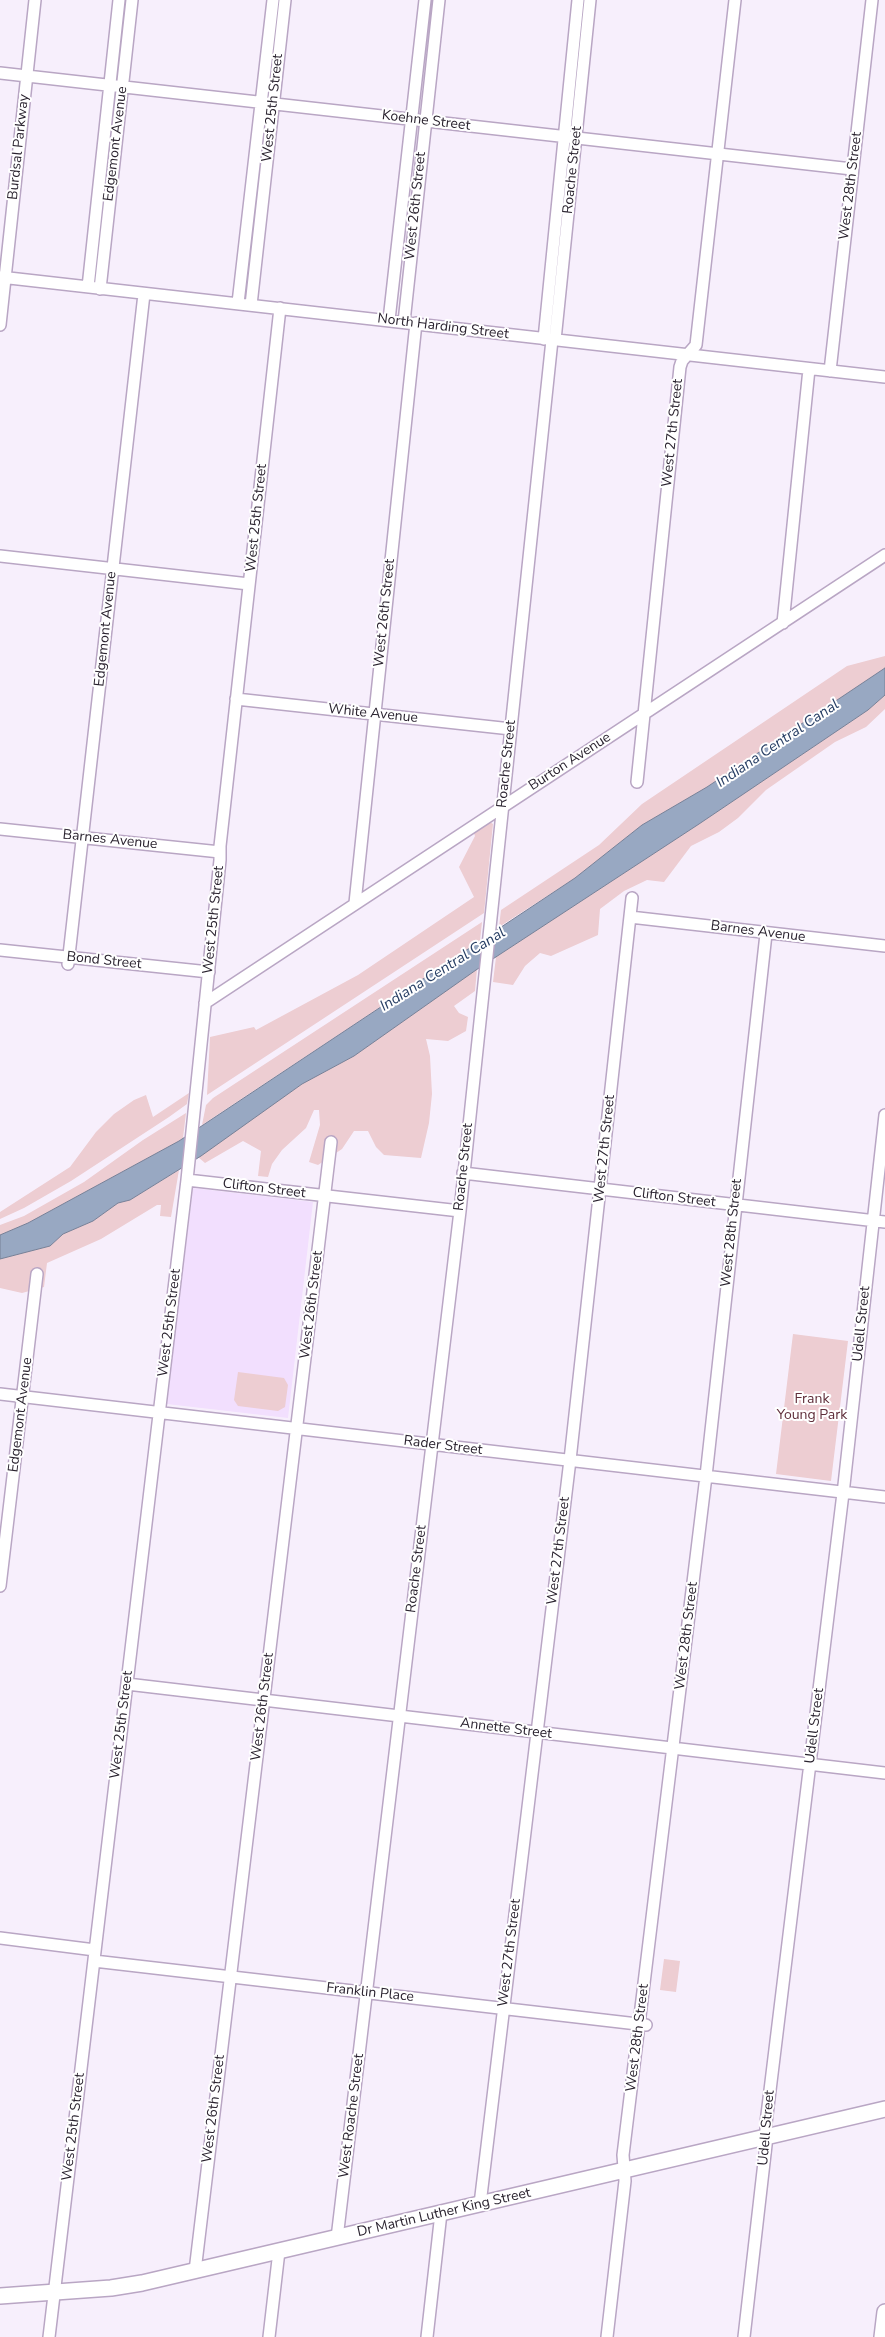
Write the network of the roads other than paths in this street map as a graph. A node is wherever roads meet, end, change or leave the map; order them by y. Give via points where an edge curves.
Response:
1 (35, 0) edge
2 (119, 0) edge
3 (132, 0) edge
4 (273, 0) edge
5 (284, 0) edge
6 (425, 0) edge
7 (439, 0) edge
8 (578, 0) edge
9 (590, 0) edge
10 (735, 0) edge
11 (872, 0) edge
12 (0, 74) edge
13 (27, 77) junction
14 (110, 86) junction
15 (123, 87) junction
16 (261, 103) junction
17 (273, 104) junction
18 (412, 119) junction
19 (425, 121) junction
20 (570, 138) junction
21 (717, 154) junction
22 (852, 169) junction
23 (2, 277) edge
24 (88, 287) junction
25 (100, 289) junction
26 (144, 294) junction
27 (238, 303) junction
28 (251, 305) junction
29 (280, 308) junction
30 (389, 320) junction
31 (404, 322) junction
32 (416, 323) junction
33 (0, 324) edge
34 (550, 340) junction
35 (688, 355) junction
36 (809, 369) junction
37 (830, 371) junction
38 (885, 378) edge
39 (885, 554) edge
40 (0, 556) edge
41 (113, 569) junction
42 (249, 584) junction
43 (783, 623) junction
44 (236, 699) junction
45 (374, 714) junction
46 (644, 714) junction
47 (511, 729) junction
48 (637, 782) dead end
49 (502, 807) junction
50 (0, 829) edge
51 (84, 838) junction
52 (220, 852) junction
53 (632, 898) dead end
54 (355, 903) junction
55 (630, 917) junction
56 (766, 934) junction
57 (885, 946) edge
58 (0, 950) edge
59 (69, 960) junction
60 (208, 972) junction
61 (205, 1003) junction
62 (885, 1115) edge
63 (331, 1142) dead end
64 (463, 1173) junction
65 (187, 1177) junction
66 (600, 1189) junction
67 (325, 1197) junction
68 (736, 1205) junction
69 (460, 1212) junction
70 (879, 1221) edge
71 (37, 1274) dead end
72 (0, 1394) edge
73 (23, 1397) junction
74 (160, 1412) junction
75 (297, 1429) junction
76 (433, 1444) junction
77 (570, 1460) junction
78 (706, 1476) junction
79 (843, 1492) junction
80 (885, 1497) edge
81 (0, 1586) edge
82 (127, 1684) junction
83 (264, 1700) junction
84 (399, 1716) junction
85 (536, 1732) junction
86 (673, 1748) junction
87 (810, 1764) junction
88 (885, 1773) edge
89 (0, 1938) edge
90 (94, 1956) junction
91 (230, 1976) junction
92 (367, 1993) junction
93 (503, 2008) junction
94 (643, 2025) junction
95 (885, 2109) edge
96 (767, 2137) junction
97 (624, 2170) junction
98 (480, 2204) junction
99 (442, 2213) junction
100 (337, 2238) junction
101 (279, 2251) junction
102 (195, 2271) junction
103 (54, 2292) junction
104 (0, 2296) edge
105 (885, 2312) edge
106 (49, 2337) edge
107 (269, 2337) edge
108 (427, 2337) edge
109 (607, 2337) edge
110 (744, 2337) edge
111 (882, 2337) edge

1 - 13 street, Burdsal Parkway
2 - 14 street, Edgemont Avenue
3 - 15 street, Edgemont Avenue
4 - 16 street, West 25th Street
5 - 17 street, West 25th Street
6 - 18 street, West 26th Street
7 - 19 street, West 26th Street
8 - 20 street, Roache Street
9 - 20 street, Roache Street
10 - 21 street, West 27th Street
11 - 22 street, West 28th Street
12 - 13 street, Koehne Street
13 - 14 street, Koehne Street
13 - 23 street, Burdsal Parkway
14 - 15 street, Koehne Street
14 - 24 street, Edgemont Avenue
15 - 16 street, Koehne Street
15 - 25 street, Edgemont Avenue
16 - 17 street, Koehne Street
16 - 27 street, West 25th Street
17 - 18 street, Koehne Street
17 - 28 street, West 25th Street
18 - 19 street, Koehne Street
18 - 30 street, West 26th Street
19 - 20 street, Koehne Street
19 - 31 street, West 26th Street
20 - 21 street, Koehne Street
20 - 34 street, Roache Street
21 - 22 street, Koehne Street
21 - 35 street, West 27th Street via 696,345
22 - 37 street, West 28th Street
23 - 24 street, North Harding Street
23 - 33 street, Burdsal Parkway
24 - 25 street, North Harding Street
25 - 26 street, North Harding Street
26 - 27 street, North Harding Street
26 - 41 street, Edgemont Avenue
27 - 28 street, North Harding Street
28 - 29 street, North Harding Street
29 - 30 street, North Harding Street
29 - 42 street, West 25th Street
30 - 31 street, North Harding Street
31 - 32 street, North Harding Street
32 - 34 street, North Harding Street
32 - 45 street, West 26th Street
34 - 35 street, North Harding Street
34 - 47 street, Roache Street
35 - 36 street, North Harding Street
35 - 46 street, West 27th Street via 680,367
36 - 37 street, North Harding Street
36 - 43 street
37 - 38 street, North Harding Street
39 - 43 street, Burton Avenue
40 - 41 street
41 - 42 street
41 - 51 street, Edgemont Avenue
42 - 44 street, West 25th Street
43 - 46 street, Burton Avenue
44 - 45 street, White Avenue
44 - 52 street, West 25th Street
45 - 47 street, White Avenue
45 - 54 street, West 26th Street
46 - 48 street, West 27th Street
46 - 49 street, Burton Avenue
47 - 49 street, Roache Street
49 - 54 street, Burton Avenue
49 - 64 street, Roache Street
50 - 51 street, Barnes Avenue
51 - 52 street, Barnes Avenue
51 - 59 street, Edgemont Avenue
52 - 60 street, West 25th Street
53 - 55 street, West 27th Street
54 - 61 street, Burton Avenue
55 - 56 street, Barnes Avenue
55 - 66 street, West 27th Street
56 - 57 street, Barnes Avenue
56 - 68 street, West 28th Street
58 - 59 street, Bond Street
59 - 60 street, Bond Street
60 - 61 street, West 25th Street
61 - 65 street, West 25th Street
62 - 70 street, Udell Street
63 - 67 street, West 26th Street
64 - 66 street, Clifton Street
64 - 69 street, Roache Street
65 - 67 street, Clifton Street
65 - 74 street, West 25th Street
66 - 68 street, Clifton Street
66 - 77 street, West 27th Street
67 - 69 street, Clifton Street
67 - 75 street, West 26th Street
68 - 70 street, Clifton Street
68 - 78 street, West 28th Street
69 - 76 street, Roache Street
70 - 79 street, Udell Street
71 - 73 street, Edgemont Avenue
72 - 73 street, Rader Street
73 - 74 street, Rader Street
73 - 81 street, Edgemont Avenue
74 - 75 street, Rader Street
74 - 82 street, West 25th Street
75 - 76 street, Rader Street
75 - 83 street, West 26th Street
76 - 77 street, Rader Street
76 - 84 street, Roache Street
77 - 78 street, Rader Street
77 - 85 street, West 27th Street
78 - 79 street, Rader Street
78 - 86 street, West 28th Street
79 - 80 street, Rader Street
79 - 87 street, Udell Street
82 - 83 street, Annette Street
82 - 90 street, West 25th Street
83 - 84 street, Annette Street
83 - 91 street, West 26th Street
84 - 85 street, Annette Street
84 - 92 street, Roache Street
85 - 86 street, Annette Street
85 - 93 street, West 27th Street
86 - 87 street, Annette Street
86 - 94 street, West 28th Street
87 - 88 street, Annette Street
87 - 96 street, Udell Street via 766,2123
89 - 90 street, Franklin Place
90 - 91 street, Franklin Place
90 - 103 street, West 25th Street
91 - 92 street, Franklin Place
91 - 102 street, West 26th Street
92 - 93 street, Franklin Place
92 - 100 street, West Roache Street
93 - 94 street, Franklin Place
93 - 98 street, West 27th Street
94 - 97 street, West 28th Street via 623,2155
95 - 96 main road, Dr Martin Luther King Street
96 - 97 main road, Dr Martin Luther King Street
96 - 110 street, Udell Street
97 - 98 main road, Dr Martin Luther King Street
97 - 109 street, West 28th Street
98 - 99 main road, Dr Martin Luther King Street
99 - 100 main road, Dr Martin Luther King Street
99 - 108 street
100 - 101 main road, Dr Martin Luther King Street
101 - 102 main road, Dr Martin Luther King Street
101 - 107 street
102 - 103 main road, Dr Martin Luther King Street via 131,2286
103 - 104 main road, Dr Martin Luther King Street
103 - 106 street, West 25th Street
105 - 111 main road

